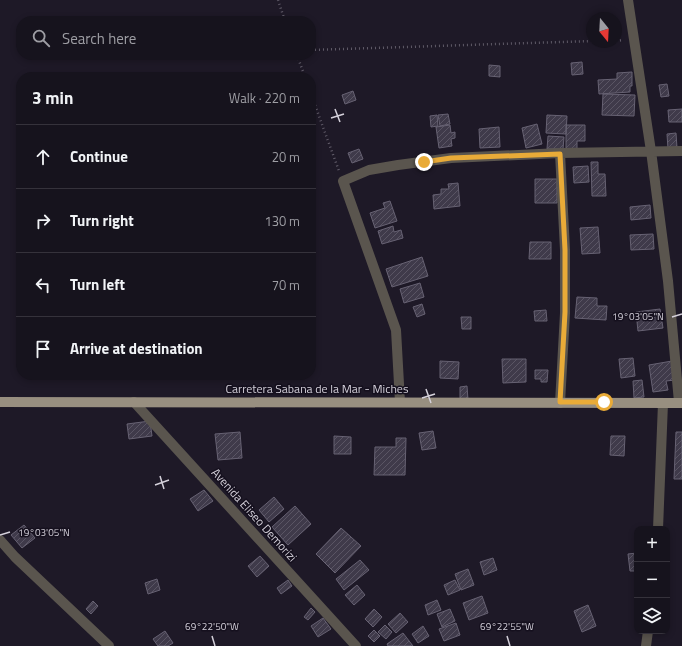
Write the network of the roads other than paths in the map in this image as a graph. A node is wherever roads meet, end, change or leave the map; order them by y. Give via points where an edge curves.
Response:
1 (628, 0) edge
2 (651, 151) junction
3 (682, 151) edge
4 (560, 154) junction
5 (0, 402) edge
6 (134, 402) junction
7 (400, 402) junction
8 (560, 402) junction
9 (663, 402) junction
10 (681, 402) edge
11 (658, 526) edge
12 (0, 540) edge
13 (648, 634) edge
14 (109, 646) edge
15 (356, 646) edge
16 (646, 646) edge

1 - 2 street
2 - 3 street
2 - 4 street
2 - 10 street
4 - 7 street via 451,158 369,170 342,181 396,330
4 - 8 street via 565,312
5 - 6 main road, Carretera Sabana de la Mar - Miches
6 - 7 main road, Carretera Sabana de la Mar - Miches
6 - 15 street, Avenida Eliseo Demorizi
7 - 8 main road, Carretera Sabana de la Mar - Miches
8 - 9 main road, Carretera Sabana de la Mar - Miches
9 - 10 main road, Carretera Sabana de la Mar - Miches
9 - 11 street
12 - 14 street
13 - 16 street

